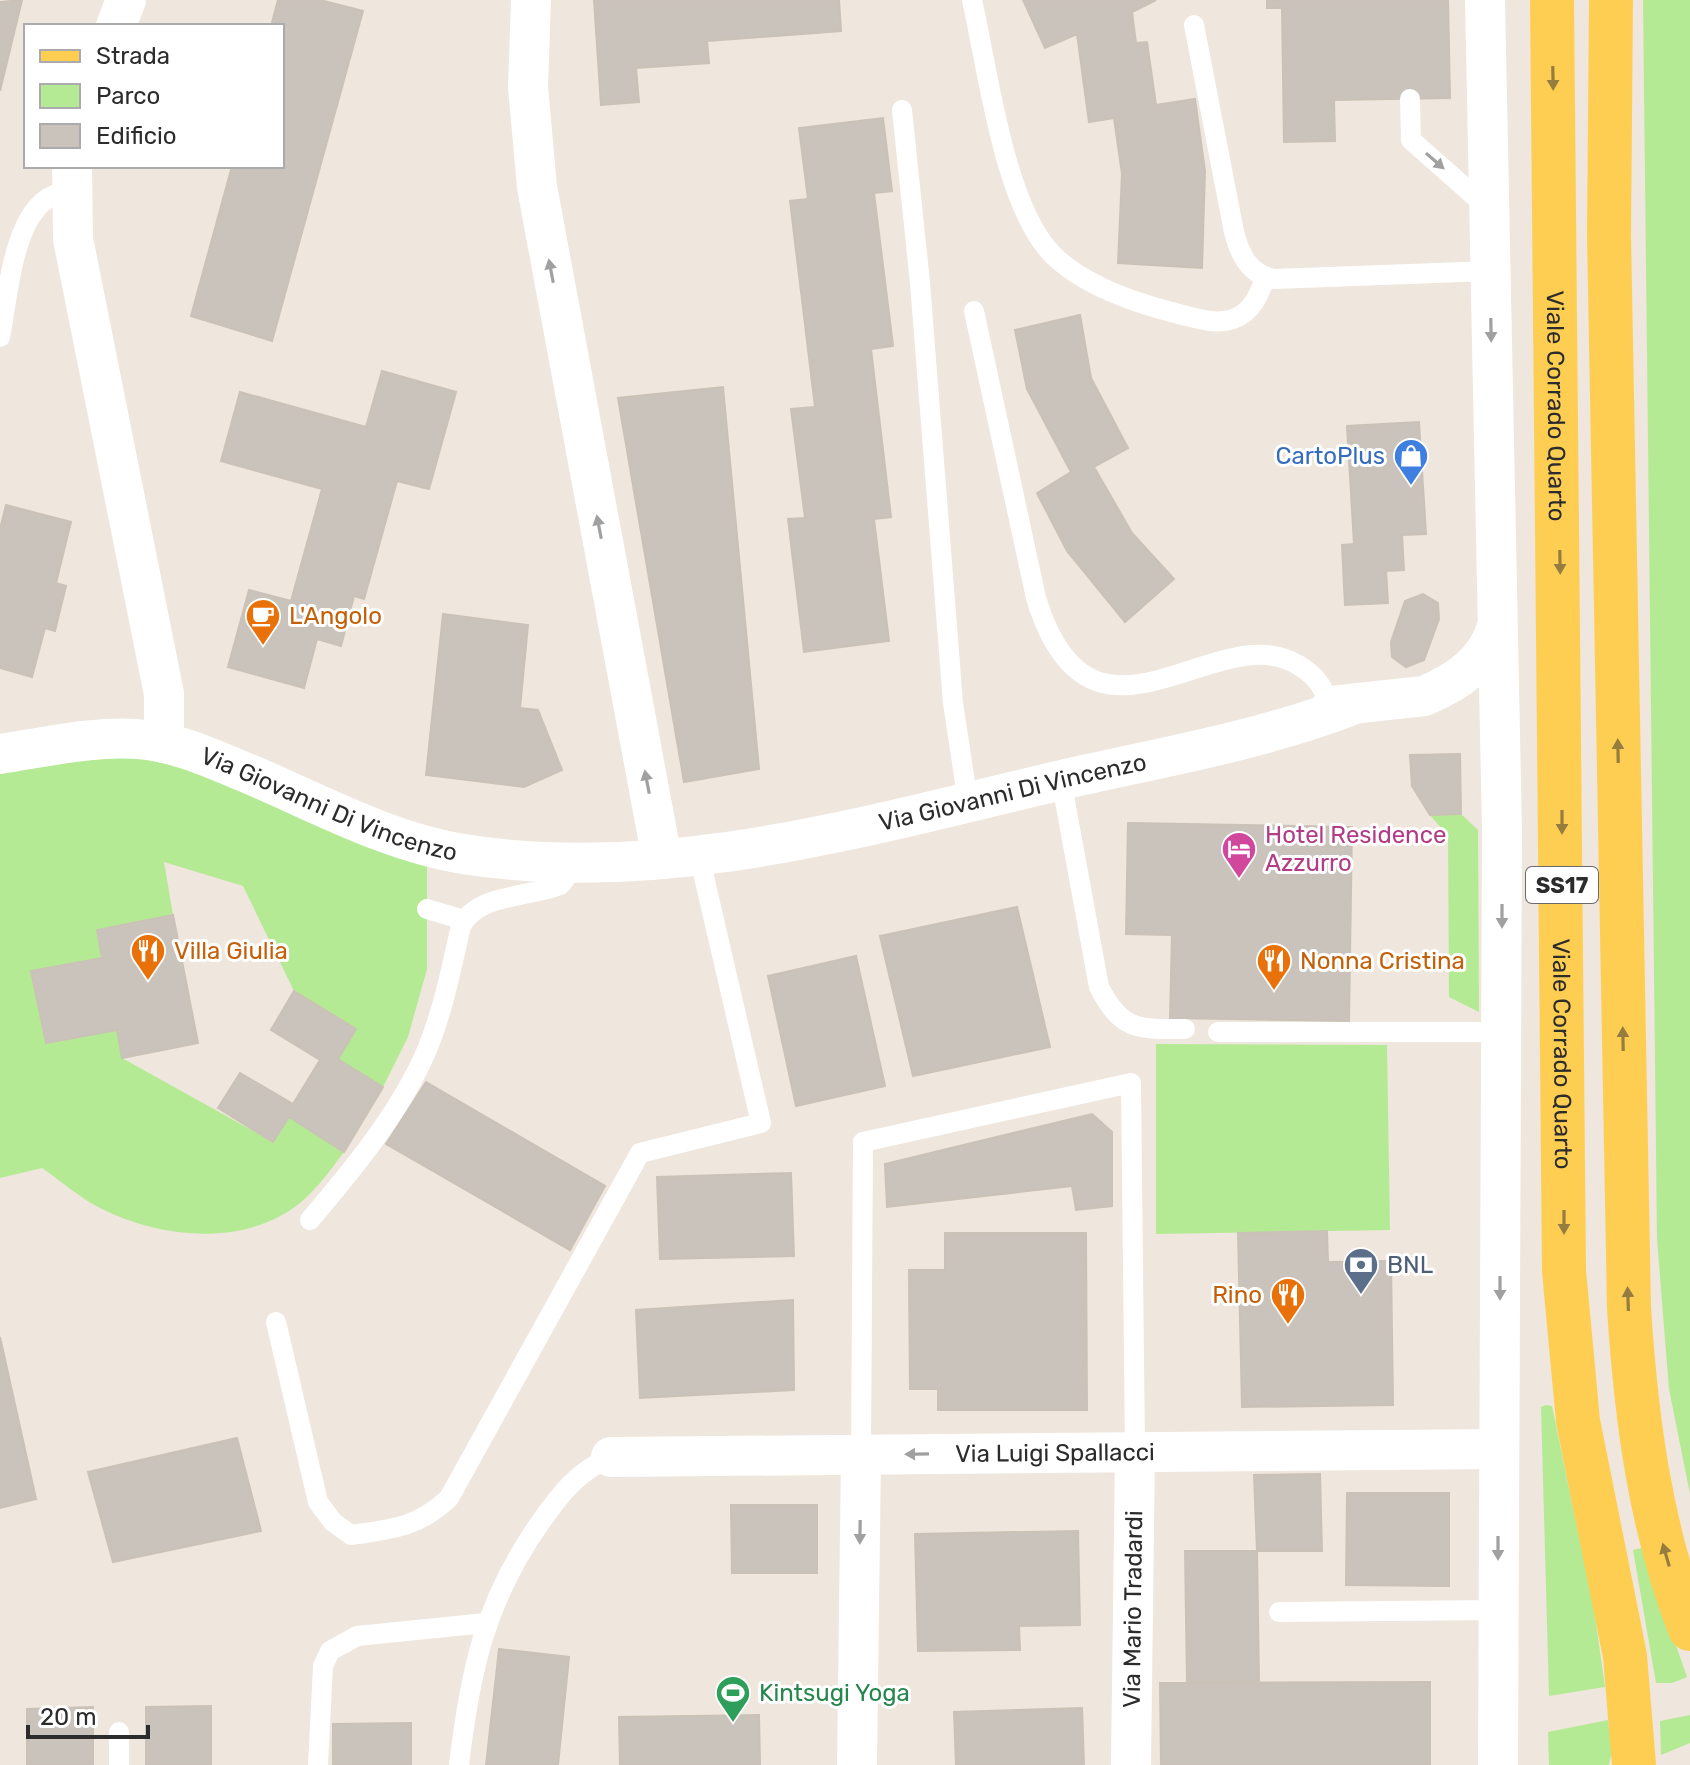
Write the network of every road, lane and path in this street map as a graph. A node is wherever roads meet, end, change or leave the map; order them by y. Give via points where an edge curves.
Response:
1 (126, 0) edge
2 (531, 0) edge
3 (972, 0) edge
4 (1485, 0) edge
5 (1552, 0) edge
6 (1611, 0) edge
7 (117, 24) edge
8 (1194, 25) dead end
9 (1410, 99) dead end
10 (902, 110) dead end
11 (71, 179) edge
12 (1489, 210) junction
13 (1490, 271) junction
14 (1265, 277) junction
15 (974, 311) dead end
16 (0, 337) edge
17 (1497, 626) junction
18 (1424, 696) junction
19 (1339, 708) junction
20 (164, 743) junction
21 (0, 754) edge
22 (1499, 754) junction
23 (1060, 772) junction
24 (967, 793) junction
25 (686, 854) junction
26 (566, 864) junction
27 (427, 909) dead end
28 (464, 920) junction
29 (1185, 1029) dead end
30 (1218, 1032) dead end
31 (1501, 1032) junction
32 (310, 1220) dead end
33 (276, 1322) dead end
34 (1499, 1449) junction
35 (1135, 1451) junction
36 (861, 1454) junction
37 (611, 1457) joint
38 (1498, 1610) junction
39 (1279, 1612) dead end
40 (486, 1623) junction
41 (1690, 1629) edge
42 (119, 1732) dead end
43 (119, 1765) edge
44 (318, 1765) edge
45 (459, 1765) edge
46 (857, 1765) edge
47 (1131, 1765) edge
48 (1498, 1765) edge
49 (1634, 1765) edge

1 - 7 street
25 -> 2 street via 541,215 528,87
3 - 14 lane via 1017,192 1039,239 1058,259 1094,283 1220,323 1249,310
4 - 12 street
5 -> 49 main road, Viale Corrado Quarto / SS17 via 1564,1271 1578,1421 1625,1656
41 -> 6 main road, SS17 via 1651,1491 1629,1308 1609,267
8 - 14 lane via 1238,245 1250,267
9 -> 12 lane via 1411,140
10 - 24 lane via 953,703
11 - 16 lane via 27,219
11 - 20 street via 83,300 164,694
12 - 13 street
13 - 14 lane
13 -> 17 street
15 - 19 lane via 1036,598 1046,628 1064,654 1090,676 1127,686 1268,653 1310,672
17 - 18 street, Via Giovanni Di Vincenzo via 1481,659 1455,681
17 - 22 street
18 - 19 street, Via Giovanni Di Vincenzo
18 - 22 street, Via Giovanni Di Vincenzo via 1463,710 1478,722
19 - 23 street, Via Giovanni Di Vincenzo via 1299,709
20 - 21 street, Via Giovanni Di Vincenzo via 113,740
20 - 26 street, Via Giovanni Di Vincenzo via 416,843 483,857
22 -> 31 street
23 - 24 street, Via Giovanni Di Vincenzo
23 - 29 lane via 1099,987 1109,1008 1138,1029
24 - 25 street, Via Giovanni Di Vincenzo via 730,836
25 - 26 street, Via Giovanni Di Vincenzo via 612,865
25 - 33 lane via 761,1123 640,1153 449,1498 409,1526 351,1535 333,1522 318,1502
26 - 28 lane via 560,885 481,906
27 - 28 lane
28 - 32 lane via 436,1026 414,1077
30 - 31 lane
31 -> 34 street
34 - 35 street, Via Luigi Spallacci
34 -> 38 street
35 -> 36 street, Via Luigi Spallacci
35 - 36 lane via 1131,1083 863,1142
35 - 47 street, Via Mario Tradardi
36 - 37 street, Via Luigi Spallacci
36 -> 46 street
37 - 40 lane via 578,1474 558,1496 516,1556
38 - 39 lane
38 - 48 street
40 - 44 lane via 357,1636 330,1651 323,1666
40 - 45 lane
42 - 43 lane

